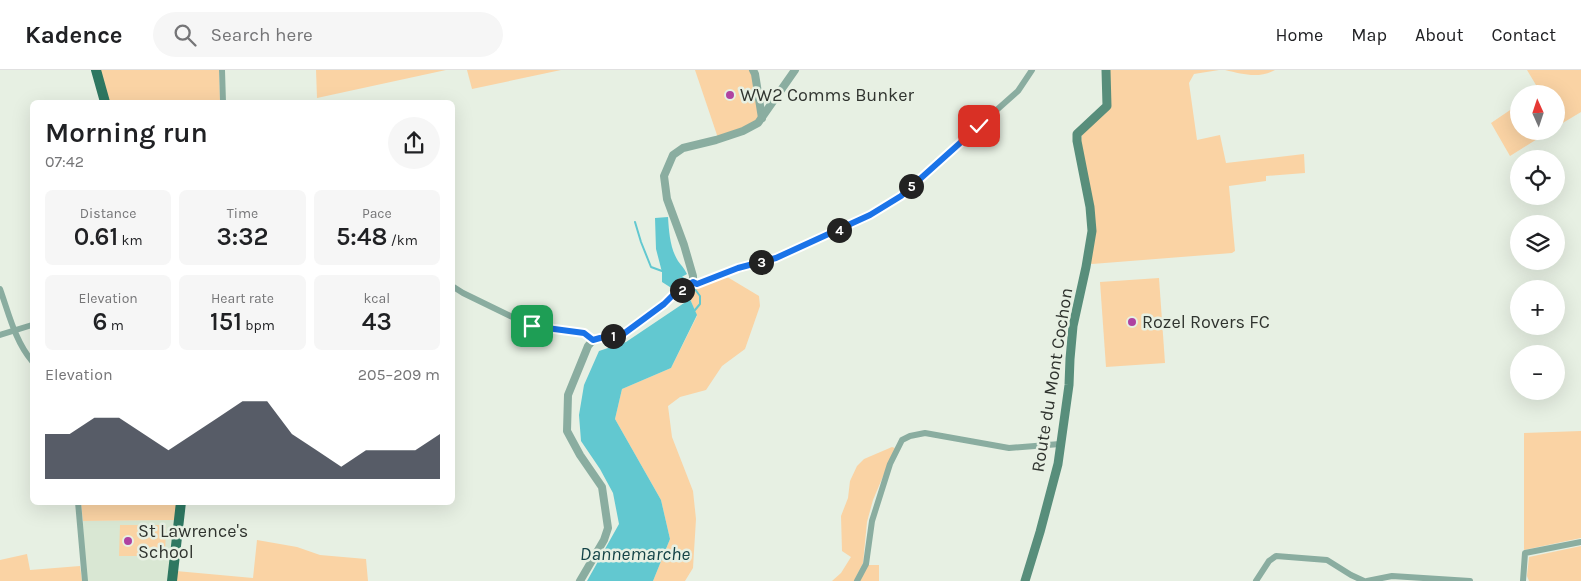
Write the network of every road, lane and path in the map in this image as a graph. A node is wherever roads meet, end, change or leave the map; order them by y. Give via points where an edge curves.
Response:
1 (96, 70) edge
2 (222, 70) edge
3 (754, 70) edge
4 (795, 70) edge
5 (1032, 70) edge
6 (1106, 70) edge
7 (105, 100) edge
8 (223, 100) edge
9 (762, 118) junction
10 (693, 282) junction
11 (455, 288) edge
12 (0, 289) edge
13 (30, 326) edge
14 (15, 330) junction
15 (0, 335) edge
16 (593, 340) junction
17 (30, 359) edge
18 (1060, 444) junction
19 (78, 505) edge
20 (181, 505) edge
21 (1581, 542) edge
22 (85, 581) edge
23 (172, 581) edge
24 (580, 581) edge
25 (857, 581) edge
26 (1025, 581) edge
27 (1256, 581) edge
28 (1366, 581) edge
29 (1470, 581) edge
30 (1523, 581) edge

1 - 7 main road
2 - 8 street
3 - 9 street
4 - 9 street
5 - 10 street via 1018,91 901,196 870,215 776,258 697,284
6 - 18 main road, Route du Mont Cochon via 1107,106 1077,134 1092,231 1073,326 1070,385
9 - 10 street via 743,132 683,148 673,155 668,165 664,176 667,199
10 - 16 street via 622,335
11 - 16 street via 532,326 584,333
12 - 14 street
13 - 14 street
14 - 15 street
14 - 17 street
16 - 24 street via 568,395 567,432 602,487 608,528
18 - 25 street via 1009,448 926,433 902,440 890,464 872,521 866,564
18 - 26 main road, Route du Mont Cochon via 1058,464
19 - 22 street
20 - 23 main road
21 - 30 street via 1525,553
27 - 28 street via 1276,556 1327,560
28 - 29 street via 1392,576

